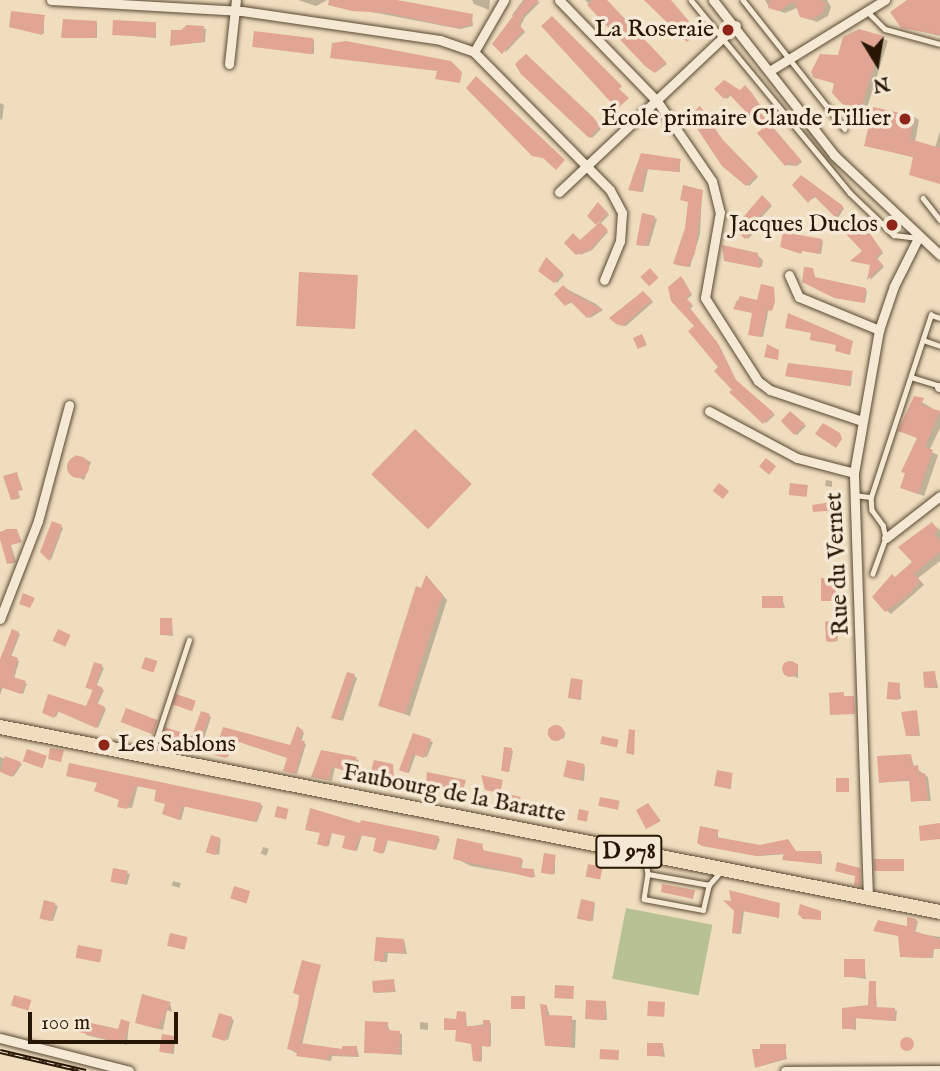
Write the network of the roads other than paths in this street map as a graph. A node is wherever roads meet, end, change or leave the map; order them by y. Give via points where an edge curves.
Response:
1 (51, 0) edge
2 (504, 0) edge
3 (559, 0) edge
4 (691, 0) edge
5 (713, 0) edge
6 (743, 0) edge
7 (885, 0) edge
8 (235, 5) edge
9 (867, 11) junction
10 (736, 25) junction
11 (724, 36) junction
12 (940, 44) edge
13 (474, 52) junction
14 (792, 57) junction
15 (229, 64) dead end
16 (771, 70) junction
17 (657, 101) junction
18 (845, 129) dead end
19 (589, 165) junction
20 (559, 192) dead end
21 (923, 198) dead end
22 (940, 220) edge
23 (918, 238) junction
24 (940, 255) edge
25 (789, 275) dead end
26 (604, 280) dead end
27 (940, 318) edge
28 (879, 330) junction
29 (923, 340) junction
30 (940, 346) edge
31 (911, 377) junction
32 (940, 387) edge
33 (69, 405) dead end
34 (709, 411) dead end
35 (862, 421) junction
36 (854, 473) junction
37 (853, 495) junction
38 (871, 496) junction
39 (940, 496) edge
40 (886, 538) junction
41 (873, 573) dead end
42 (0, 619) edge
43 (189, 640) dead end
44 (0, 727) edge
45 (150, 756) junction
46 (644, 855) junction
47 (724, 868) junction
48 (648, 874) junction
49 (709, 885) junction
50 (868, 898) junction
51 (940, 912) edge
52 (0, 1038) edge
53 (940, 1070) edge
54 (130, 1071) edge
55 (785, 1071) edge

1 - 8 street
2 - 13 street
3 - 17 street
4 - 11 lane
5 - 10 street
6 - 14 lane
7 - 9 street
8 - 13 street via 440,40
8 - 15 street
9 - 12 lane via 885,29
9 - 14 street
10 - 11 street
10 - 16 street
11 - 17 street
11 - 23 lane via 850,193 894,235
13 - 19 street
14 - 16 street
14 - 18 lane
16 - 23 street via 834,155
17 - 19 street
17 - 35 street via 712,181 719,199 705,298 758,381 769,390
19 - 20 street
19 - 26 street via 622,213 620,241
21 - 22 lane
23 - 24 street
23 - 28 street, Rue du Vernet
25 - 28 street via 799,297
27 - 29 lane via 932,315
28 - 35 street, Rue du Vernet
29 - 30 lane
29 - 31 lane
31 - 32 lane
31 - 38 lane
33 - 42 street via 38,522
34 - 36 street via 797,458
35 - 36 street, Rue du Vernet
36 - 37 street, Rue du Vernet
37 - 38 lane
37 - 50 street, Rue du Vernet
38 - 40 lane via 872,510
39 - 40 street
40 - 41 lane
43 - 45 lane
44 - 45 main road, Faubourg de la Baratte / D 978
45 - 46 main road, Faubourg de la Baratte / D 978
46 - 47 main road, Faubourg de la Baratte / D 978
46 - 48 lane
47 - 49 lane
47 - 50 main road, Faubourg de la Baratte / D 978
48 - 49 lane
48 - 49 lane via 645,900 703,910
50 - 51 main road, Faubourg de la Baratte / D 978
52 - 54 street
53 - 55 street

